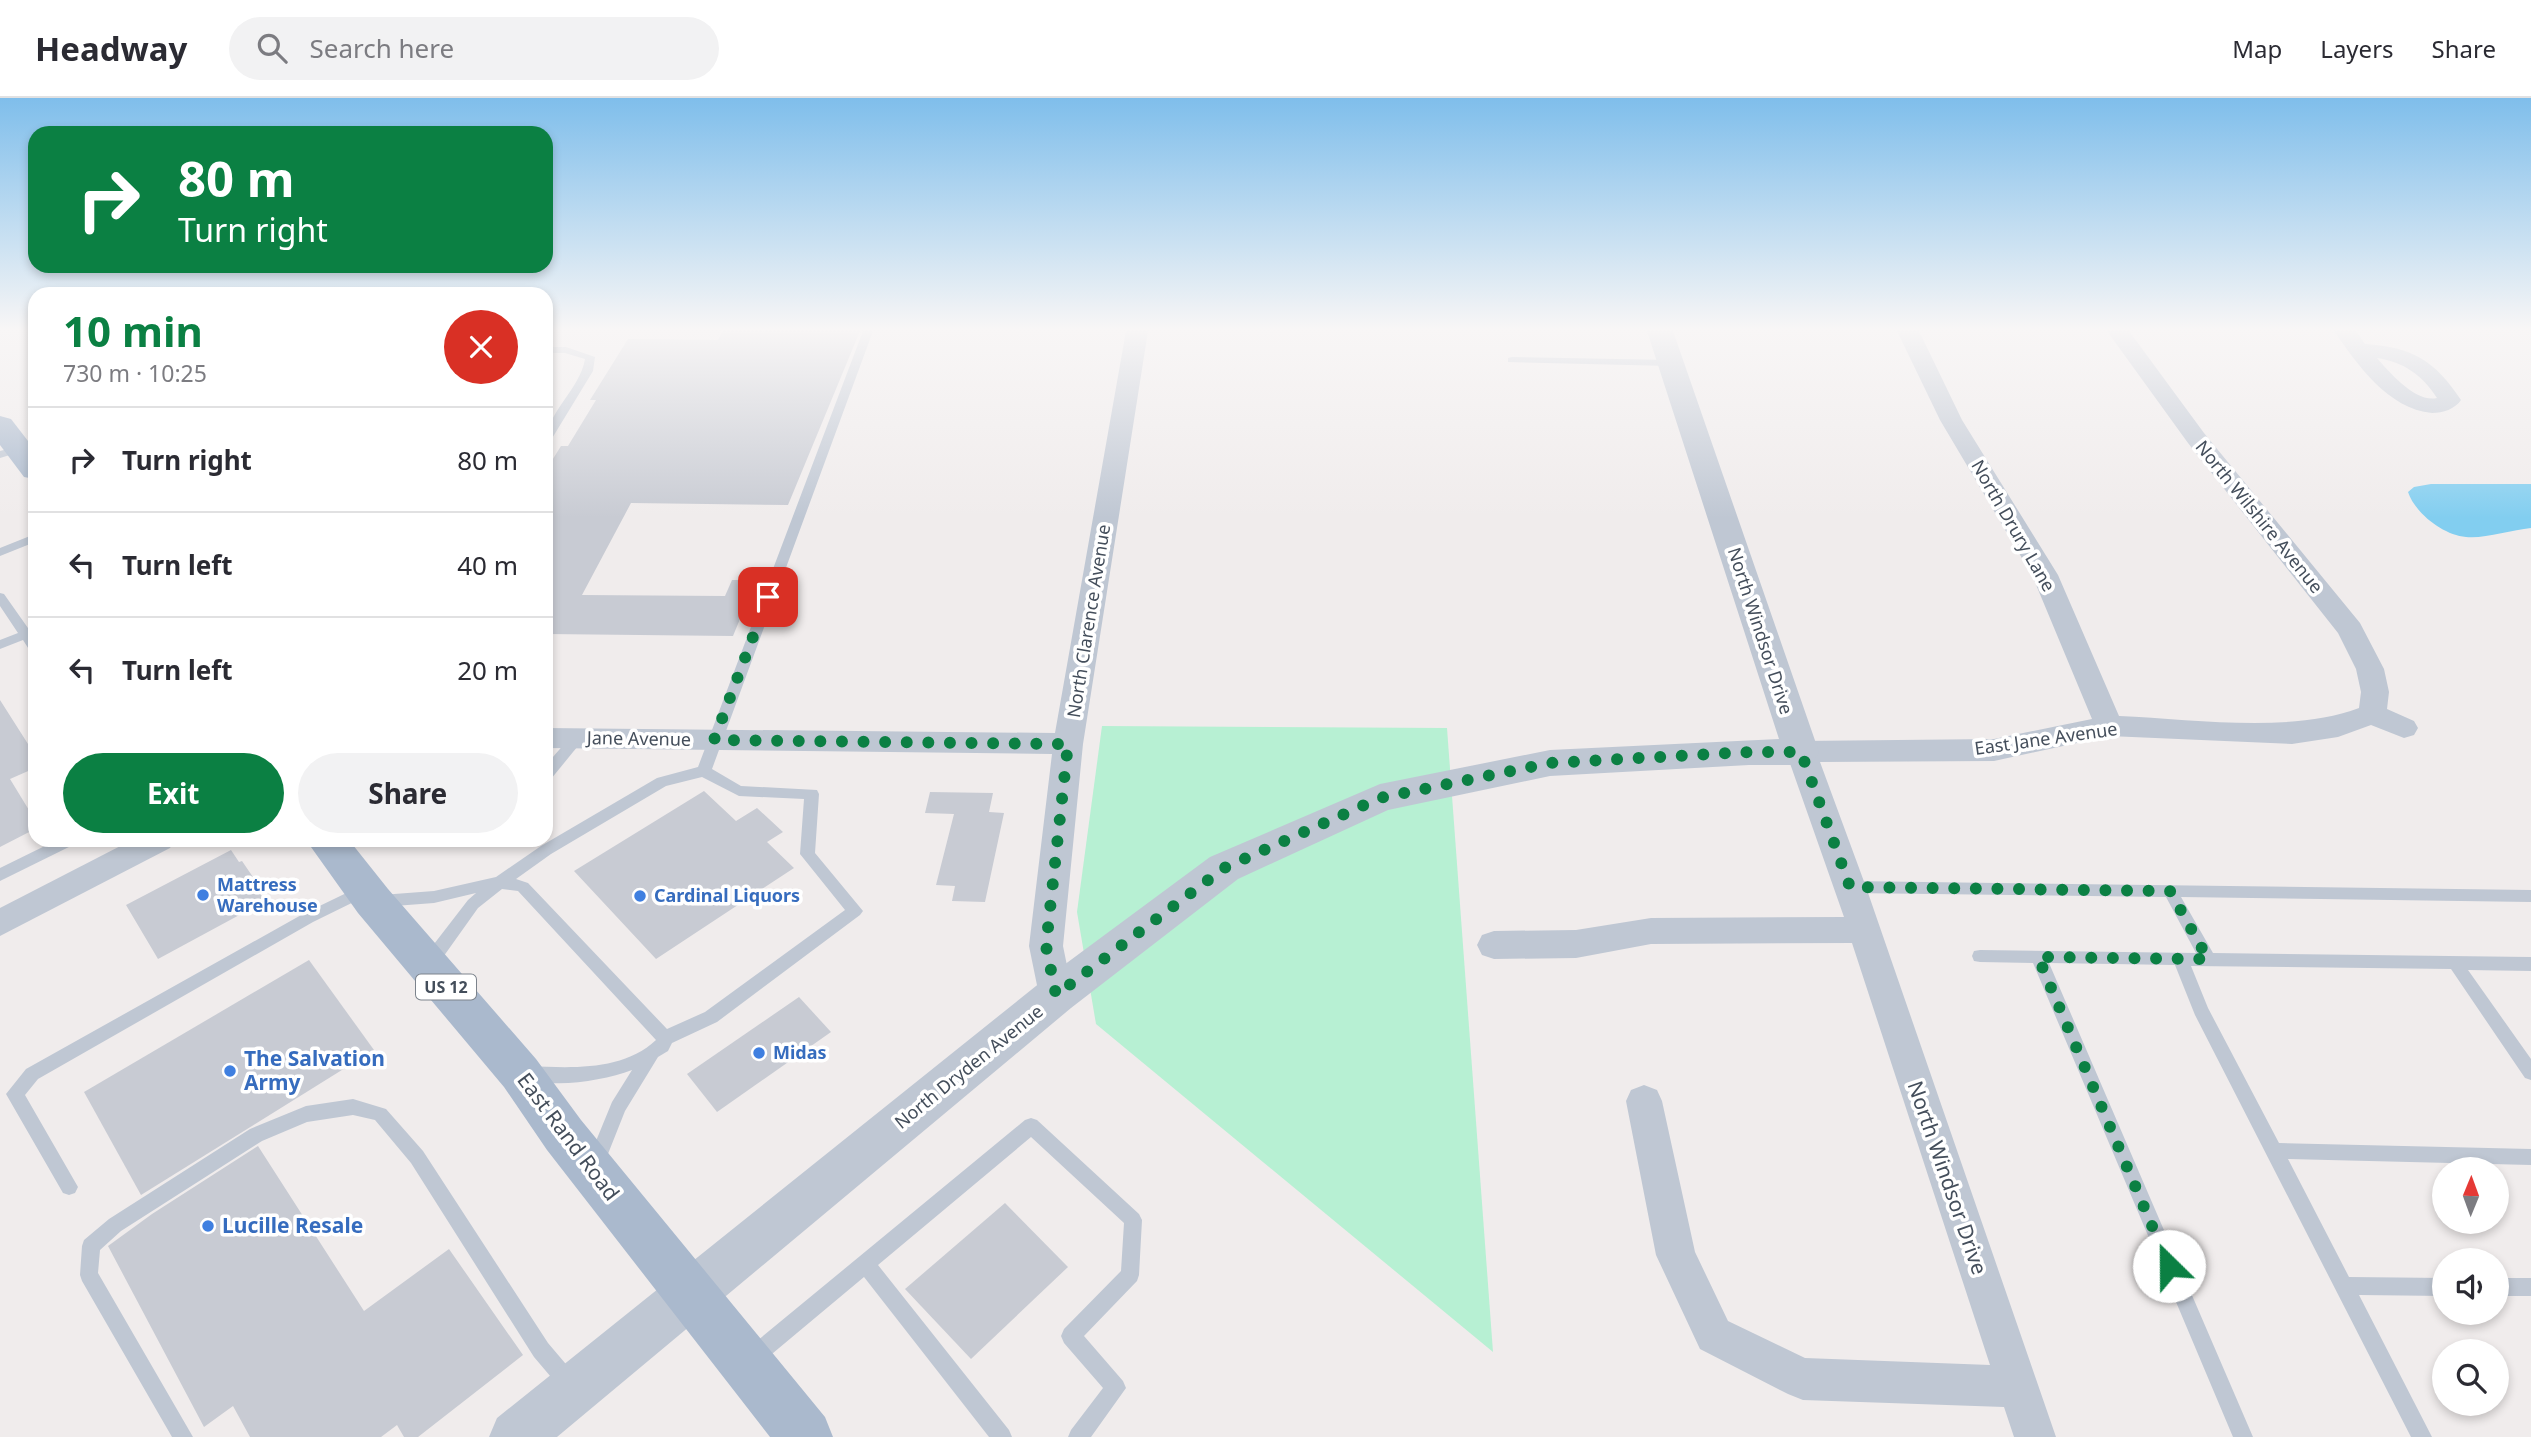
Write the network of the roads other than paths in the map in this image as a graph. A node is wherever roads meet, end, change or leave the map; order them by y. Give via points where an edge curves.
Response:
1 (574, 393) edge
2 (844, 393) edge
3 (1127, 393) edge
4 (1681, 393) edge
5 (1938, 393) edge
6 (2164, 393) edge
7 (0, 425) edge
8 (553, 428) edge
9 (18, 458) edge
10 (28, 541) edge
11 (0, 552) edge
12 (0, 597) edge
13 (26, 634) junction
14 (28, 637) edge
15 (0, 645) edge
16 (2372, 714) junction
17 (2109, 726) junction
18 (2404, 728) dead end
19 (553, 738) edge
20 (576, 738) junction
21 (714, 740) junction
22 (1068, 744) junction
23 (1801, 752) junction
24 (553, 766) edge
25 (704, 771) junction
26 (553, 846) edge
27 (56, 847) edge
28 (146, 847) edge
29 (331, 847) edge
30 (551, 847) edge
31 (0, 875) edge
32 (500, 882) junction
33 (1850, 887) junction
34 (2170, 891) junction
35 (369, 895) junction
36 (2531, 896) edge
37 (0, 923) edge
38 (1863, 929) junction
39 (1494, 945) dead end
40 (1980, 956) dead end
41 (2038, 957) junction
42 (2180, 959) junction
43 (2208, 959) junction
44 (2455, 963) junction
45 (2531, 964) edge
46 (428, 965) junction
47 (1056, 995) junction
48 (665, 1038) junction
49 (652, 1053) junction
50 (520, 1073) junction
51 (2531, 1073) edge
52 (1644, 1101) dead end
53 (2275, 1151) junction
54 (2531, 1157) edge
55 (593, 1171) junction
56 (69, 1187) dead end
57 (865, 1265) junction
58 (2344, 1286) junction
59 (2432, 1287) edge
60 (2509, 1287) edge
61 (2531, 1287) edge
62 (693, 1295) junction
63 (747, 1363) junction
64 (2018, 1387) junction
65 (575, 1390) junction
66 (183, 1437) edge
67 (516, 1437) edge
68 (806, 1437) edge
69 (1002, 1437) edge
70 (1078, 1437) edge
71 (2035, 1437) edge
72 (2243, 1437) edge
73 (2422, 1437) edge

1 - 8 lane
2 - 21 lane
3 - 22 street, North Clarence Avenue
4 - 23 street, North Windsor Drive
5 - 17 street, North Drury Lane via 2045,575
6 - 16 street, North Wilshire Avenue via 2350,629 2370,669 2375,692
7 - 9 main road
10 - 11 lane
12 - 13 lane
13 - 14 lane
13 - 15 lane
16 - 17 street, East Jane Avenue via 2338,727 2292,734
16 - 18 street
17 - 23 street, East Jane Avenue via 1994,750
19 - 20 street, Jane Avenue
20 - 21 street, Jane Avenue
20 - 24 lane
21 - 22 street, Jane Avenue
21 - 25 lane
22 - 47 street, North Clarence Avenue via 1046,946
23 - 33 street, North Windsor Drive
23 - 47 street, North Dryden Avenue via 1550,763 1380,798 1224,868
25 - 26 lane via 662,782
25 - 48 lane via 739,791 811,794 807,854 855,911 711,1017
27 - 31 lane
28 - 37 street
29 - 35 main road, East Rand Road / US 12
30 - 32 lane
32 - 35 lane via 443,896
32 - 46 lane via 473,904
32 - 48 lane via 523,887
33 - 34 lane
33 - 38 street, North Windsor Drive
34 - 36 lane
34 - 43 lane
35 - 46 main road, East Rand Road / US 12
35 - 56 lane via 308,918 32,1074 15,1094
38 - 39 street via 1651,931 1576,944
38 - 64 street, North Windsor Drive
40 - 41 lane
41 - 42 lane
41 - 72 lane
42 - 43 lane
42 - 53 lane via 2201,1010
43 - 44 lane
44 - 45 lane
44 - 51 lane
46 - 50 main road, East Rand Road / US 12
47 - 62 street, North Dryden Avenue
48 - 49 lane
49 - 50 lane via 626,1068 587,1075
49 - 55 lane via 618,1108
50 - 55 main road, East Rand Road / US 12
52 - 64 street via 1675,1255 1714,1335 1803,1379
53 - 54 lane
53 - 58 lane
55 - 62 main road, East Rand Road / US 12
57 - 63 lane
57 - 69 lane
57 - 70 lane via 1031,1126 1133,1220 1130,1275 1071,1336 1116,1388
58 - 59 lane
58 - 73 lane
60 - 61 lane
62 - 63 main road, East Rand Road / US 12
62 - 65 street, North Dryden Avenue
63 - 68 main road, East Rand Road / US 12
64 - 71 street, North Windsor Drive
65 - 66 lane via 541,1350 417,1157 380,1114 353,1107 306,1115 256,1135 115,1225 91,1246 89,1275
65 - 67 street, North Dryden Avenue

